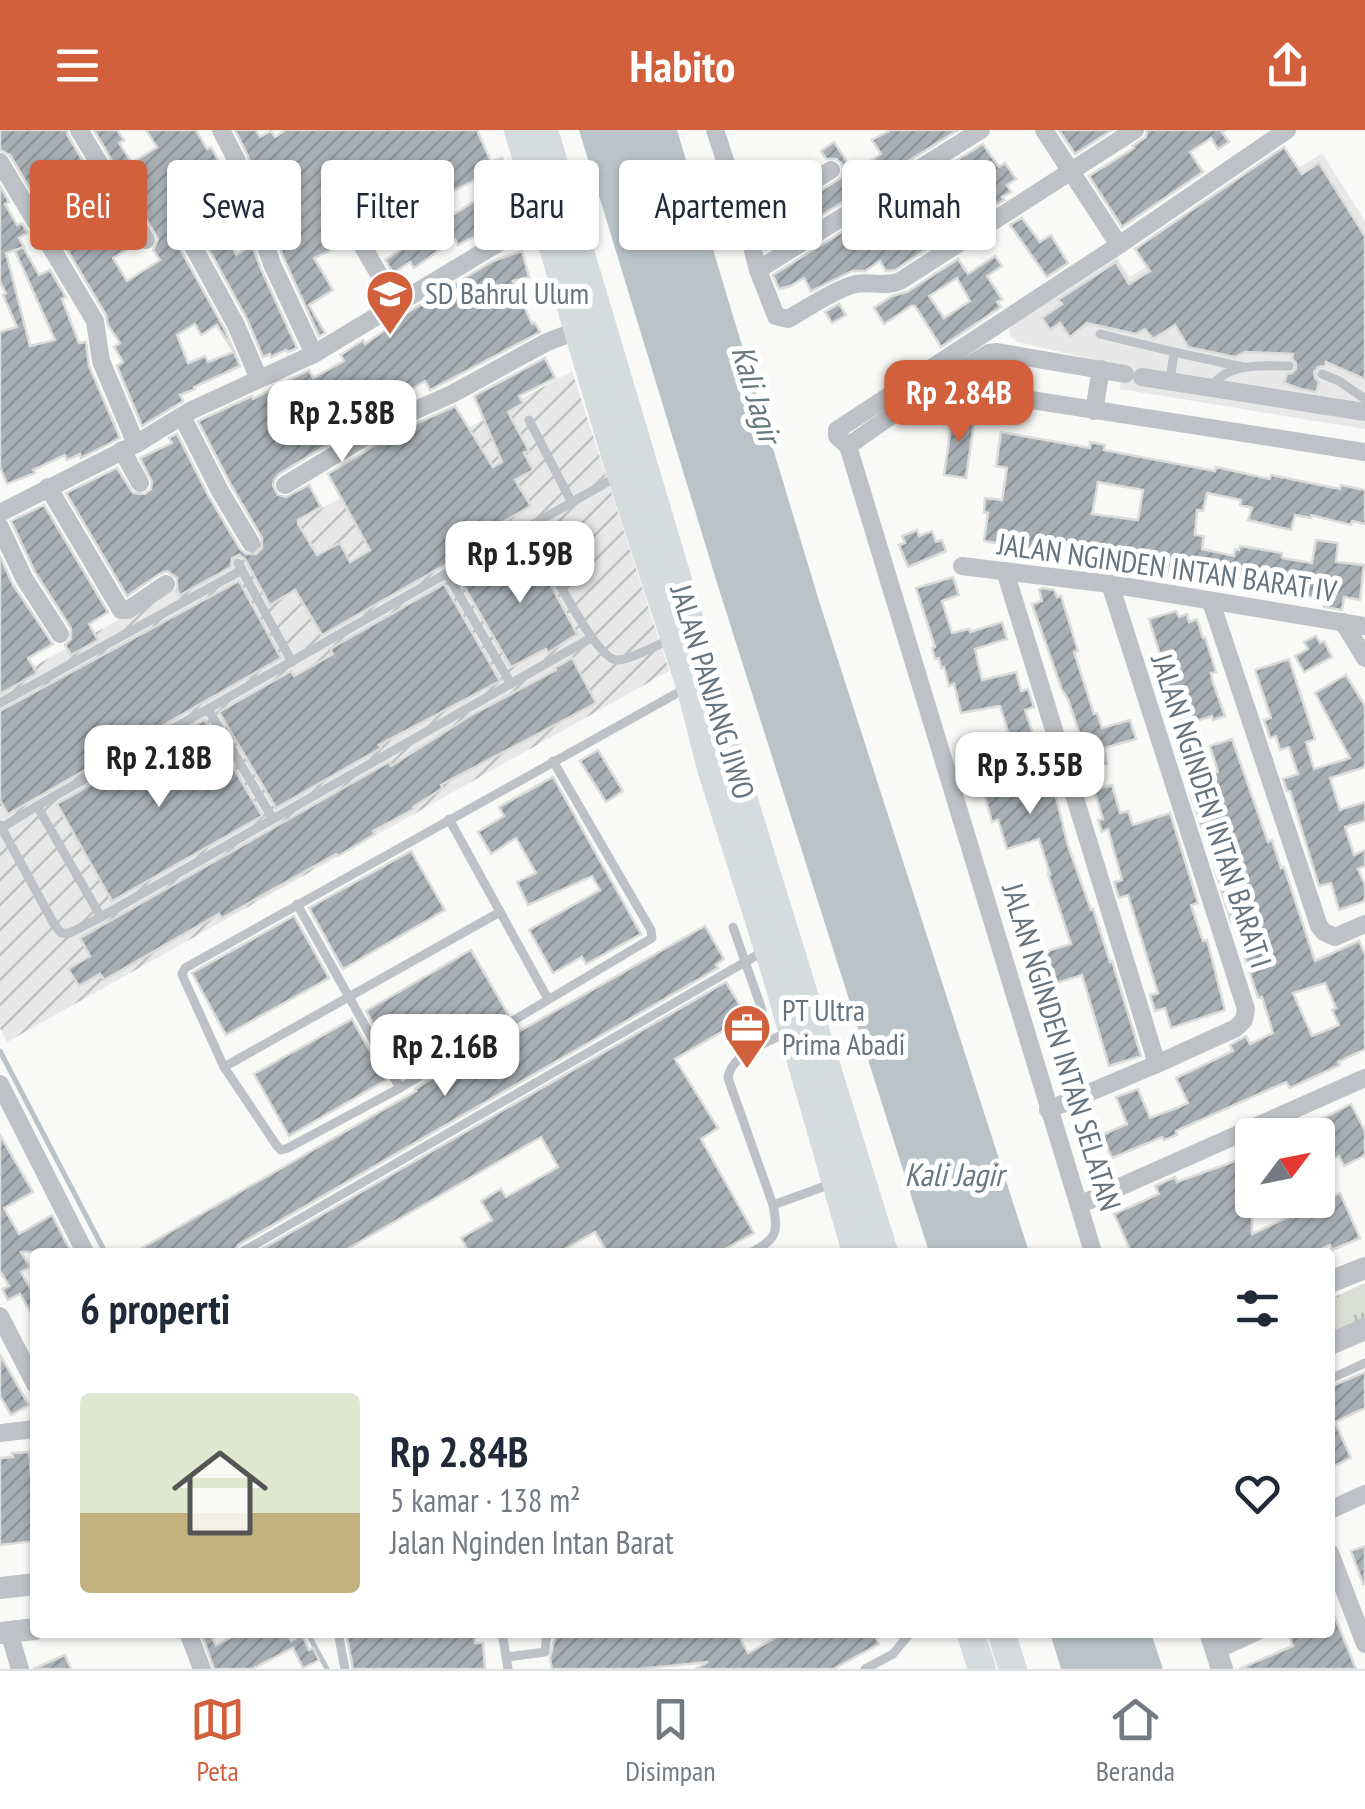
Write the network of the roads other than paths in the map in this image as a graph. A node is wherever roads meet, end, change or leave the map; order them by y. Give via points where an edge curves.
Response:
1 (79, 130) edge
2 (221, 130) edge
3 (518, 130) edge
4 (544, 130) edge
5 (715, 130) edge
6 (980, 130) edge
7 (1044, 130) edge
8 (1135, 130) edge
9 (1287, 130) edge
10 (97, 160) edge
11 (527, 160) edge
12 (725, 160) edge
13 (0, 162) edge
14 (830, 170) dead end
15 (1073, 172) junction
16 (822, 175) edge
17 (1119, 245) junction
18 (195, 250) edge
19 (365, 250) edge
20 (486, 250) edge
21 (554, 250) edge
22 (753, 250) edge
23 (758, 270) junction
24 (396, 304) junction
25 (579, 330) junction
26 (1100, 334) dead end
27 (1174, 352) junction
28 (314, 354) junction
29 (1290, 366) dead end
30 (1242, 367) junction
31 (1101, 369) junction
32 (1322, 374) dead end
33 (258, 379) junction
34 (1170, 382) junction
35 (936, 386) junction
36 (1211, 388) junction
37 (1365, 399) edge
38 (1094, 410) junction
39 (1365, 412) edge
40 (182, 416) junction
41 (529, 420) dead end
42 (848, 446) junction
43 (129, 447) junction
44 (1365, 452) edge
45 (621, 475) junction
46 (140, 484) dead end
47 (284, 485) dead end
48 (48, 488) junction
49 (572, 503) junction
50 (0, 513) edge
51 (529, 527) junction
52 (0, 528) edge
53 (250, 543) dead end
54 (962, 566) dead end
55 (1005, 571) junction
56 (447, 574) junction
57 (166, 584) dead end
58 (1110, 584) junction
59 (1211, 602) junction
60 (1342, 622) junction
61 (1365, 626) edge
62 (60, 634) dead end
63 (590, 638) junction
64 (674, 638) junction
65 (1365, 658) edge
66 (292, 662) junction
67 (510, 684) junction
68 (690, 686) junction
69 (0, 703) edge
70 (208, 708) junction
71 (712, 728) junction
72 (553, 761) junction
73 (722, 765) junction
74 (36, 806) junction
75 (449, 819) junction
76 (273, 820) junction
77 (1, 828) edge
78 (297, 904) junction
79 (500, 912) junction
80 (101, 917) junction
81 (1365, 924) edge
82 (734, 927) dead end
83 (756, 956) junction
84 (349, 996) junction
85 (548, 999) junction
86 (762, 1010) dead end
87 (792, 1030) junction
88 (1158, 1064) junction
89 (224, 1067) junction
90 (1365, 1078) edge
91 (0, 1084) edge
92 (400, 1088) junction
93 (1048, 1110) junction
94 (836, 1183) junction
95 (772, 1205) junction
96 (1079, 1205) junction
97 (83, 1248) edge
98 (249, 1248) edge
99 (759, 1248) edge
100 (855, 1248) edge
101 (883, 1248) edge
102 (1092, 1248) edge
103 (1365, 1268) edge
104 (1335, 1280) edge
105 (0, 1316) edge
106 (1365, 1329) edge
107 (1335, 1342) edge
108 (1365, 1363) edge
109 (30, 1374) edge
110 (1335, 1377) edge
111 (30, 1430) edge
112 (0, 1433) edge
113 (1365, 1494) edge
114 (1335, 1508) edge
115 (30, 1585) edge
116 (0, 1588) edge
117 (1338, 1597) edge
118 (30, 1629) edge
119 (4, 1632) edge
120 (190, 1638) edge
121 (339, 1638) edge
122 (503, 1638) edge
123 (546, 1638) edge
124 (906, 1638) edge
125 (972, 1638) edge
126 (1003, 1638) edge
127 (1243, 1638) edge
128 (1365, 1644) edge
129 (1216, 1651) edge
130 (507, 1657) junction
131 (20, 1669) edge
132 (202, 1669) edge
133 (345, 1669) edge
134 (508, 1669) edge
135 (866, 1669) edge
136 (982, 1669) edge
137 (1012, 1669) edge

1 - 10 street
2 - 28 street
3 - 11 main road, JALAN PANJANG JIWO
4 - 71 main road, JALAN PANJANG JIWO
5 - 12 street
6 - 23 street
7 - 15 street
8 - 15 street
9 - 17 street
13 - 43 street via 97,325 101,360
14 - 16 street
15 - 17 street
15 - 23 street via 900,281 849,286 788,319 776,316
17 - 42 street via 840,428 837,436
18 - 33 street
19 - 24 street
20 - 24 street
21 - 25 main road, JALAN PANJANG JIWO
22 - 23 street
24 - 28 street
25 - 45 main road, JALAN PANJANG JIWO
25 - 47 street via 390,421
26 - 27 lane
27 - 30 lane
27 - 34 lane
28 - 33 street
29 - 30 lane
30 - 36 lane
31 - 34 street
31 - 35 street via 998,352
31 - 38 street
32 - 37 lane
33 - 40 street
34 - 36 street
35 - 38 street
35 - 42 street
36 - 39 street
38 - 44 street
40 - 43 street
40 - 53 street
41 - 49 lane
42 - 93 street, JALAN NGINDEN INTAN SELATAN
43 - 46 street
43 - 48 street
45 - 49 lane
45 - 64 main road, JALAN PANJANG JIWO
48 - 50 street
48 - 57 street via 121,610
49 - 51 lane
51 - 56 lane
51 - 63 lane
52 - 62 street
54 - 55 street, JALAN NGINDEN INTAN BARAT IV
55 - 58 street, JALAN NGINDEN INTAN BARAT IV
55 - 88 street
56 - 66 lane
56 - 67 lane
58 - 59 street, JALAN NGINDEN INTAN BARAT IV
58 - 88 street, JALAN NGINDEN INTAN BARAT I via 1246,1010 1236,1028
59 - 60 street, JALAN NGINDEN INTAN BARAT IV
59 - 81 street via 1319,926 1334,938
60 - 61 street, JALAN NGINDEN INTAN BARAT IV
60 - 65 street
63 - 64 lane via 615,660
63 - 67 lane
64 - 68 main road, JALAN PANJANG JIWO
66 - 69 lane via 240,567
66 - 70 lane
67 - 76 lane
68 - 71 main road, JALAN PANJANG JIWO
68 - 72 lane
70 - 74 lane
70 - 76 lane
71 - 73 main road, JALAN PANJANG JIWO
72 - 75 lane
72 - 85 lane via 653,934
73 - 83 main road, JALAN PANJANG JIWO
73 - 101 main road, JALAN PANJANG JIWO
74 - 77 lane
74 - 80 lane
75 - 78 lane
75 - 79 lane
76 - 80 lane
77 - 80 lane via 58,930 64,934
78 - 84 lane
78 - 89 lane via 183,970
79 - 84 lane
79 - 85 lane
82 - 83 lane
83 - 86 lane
83 - 87 main road, JALAN PANJANG JIWO
83 - 98 lane
84 - 89 lane
84 - 92 lane
85 - 92 lane
87 - 94 main road, JALAN PANJANG JIWO
87 - 95 lane via 736,1060 728,1072
88 - 93 street, JALAN NGINDEN INTAN BARAT I
89 - 92 lane via 281,1150
90 - 96 street
91 - 97 street
93 - 96 street, JALAN NGINDEN INTAN SELATAN
94 - 95 lane
94 - 100 main road, JALAN PANJANG JIWO
95 - 99 lane via 778,1226
96 - 102 street, JALAN NGINDEN INTAN SELATAN
103 - 104 street
105 - 109 street
106 - 107 street
108 - 110 lane
111 - 112 street
113 - 114 street
115 - 116 street
117 - 128 street
118 - 119 street
119 - 131 street
120 - 132 street
121 - 133 lane
122 - 130 lane
123 - 130 lane via 545,1652
124 - 135 lane
125 - 136 main road
126 - 137 main road
127 - 129 street
130 - 134 lane

